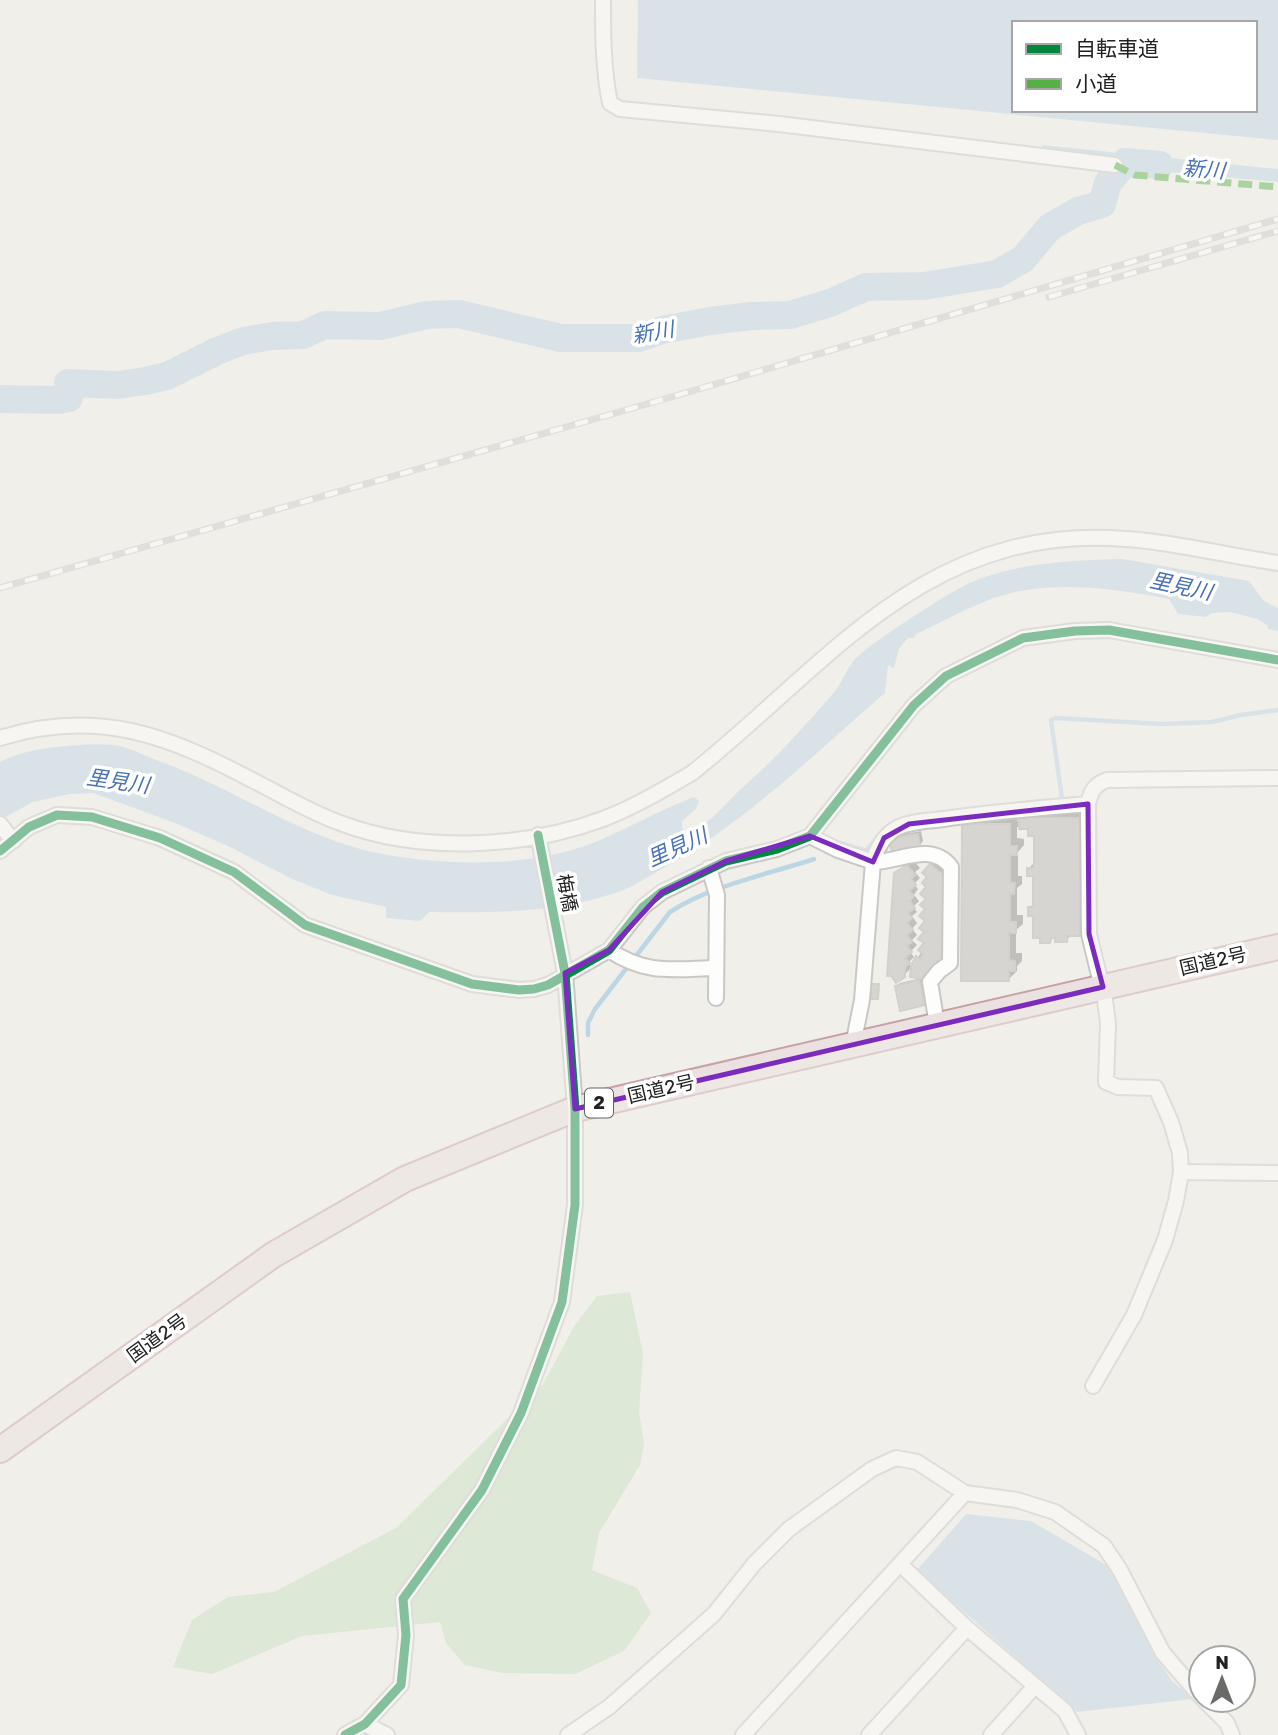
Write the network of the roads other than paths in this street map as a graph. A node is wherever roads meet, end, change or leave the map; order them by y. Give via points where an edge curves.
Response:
1 (603, 0) edge
2 (1115, 165) dead end
3 (1278, 563) edge
4 (1278, 660) edge
5 (0, 738) edge
6 (1278, 778) edge
7 (1088, 804) junction
8 (6, 832) edge
9 (810, 836) junction
10 (539, 838) junction
11 (0, 851) edge
12 (873, 862) junction
13 (709, 868) junction
14 (1278, 947) edge
15 (609, 950) junction
16 (715, 968) junction
17 (565, 973) junction
18 (1103, 987) junction
19 (716, 998) dead end
20 (937, 1025) junction
21 (853, 1045) junction
22 (575, 1109) junction
23 (1181, 1172) junction
24 (1278, 1173) edge
25 (1093, 1386) dead end
26 (0, 1450) edge
27 (965, 1493) junction
28 (901, 1565) junction
29 (967, 1628) junction
30 (1187, 1680) edge
31 (1035, 1686) junction
32 (1218, 1714) edge
33 (365, 1724) junction
34 (345, 1735) edge
35 (387, 1735) edge
36 (568, 1735) edge
37 (743, 1735) edge
38 (869, 1735) edge
39 (991, 1735) edge
40 (1078, 1735) edge
41 (1232, 1735) edge

1 - 2 street via 608,93 610,103 620,109
3 - 10 street via 1112,538 1045,541 984,555 883,608 692,773 603,819
4 - 9 street via 1109,631 1023,638 946,676 914,705
5 - 10 street via 51,726 125,729 160,738 344,825 378,834 444,843
6 - 7 street via 1107,780 1098,783
7 - 12 street via 909,824 884,838
7 - 18 street via 1090,934
8 - 11 street
8 - 17 street via 57,816 92,817 160,838 234,872 305,925 472,984 534,989
9 - 12 street
9 - 13 street
10 - 17 street, 梅橋
12 - 20 street via 934,854 951,867 950,964 930,982
12 - 21 street via 862,1000
13 - 15 street via 643,907
13 - 16 street via 716,890
14 - 18 highway, 国道2号 / 2
15 - 16 street via 652,969
15 - 17 street
16 - 19 street
17 - 22 street, 梅橋
18 - 20 highway, 国道2号 / 2
18 - 23 street via 1108,1024 1106,1082 1118,1087 1156,1087 1177,1142
20 - 21 highway, 国道2号 / 2
21 - 22 highway, 国道2号 / 2
22 - 26 highway, 国道2号 / 2 via 405,1179 273,1255
22 - 33 street, 梅橋 via 575,1205 562,1302 521,1413 482,1490 403,1599 406,1635 401,1685
23 - 24 street
23 - 25 street via 1165,1240 1145,1290
27 - 28 street
27 - 30 street via 1017,1500 1055,1512 1104,1546 1163,1653
27 - 36 street via 917,1462 897,1458 872,1469 789,1529 714,1614 609,1707
28 - 29 street
28 - 37 street
29 - 31 street
29 - 38 street
31 - 39 street
31 - 40 street via 1065,1711
32 - 41 street
33 - 34 street, 梅橋
33 - 35 street

